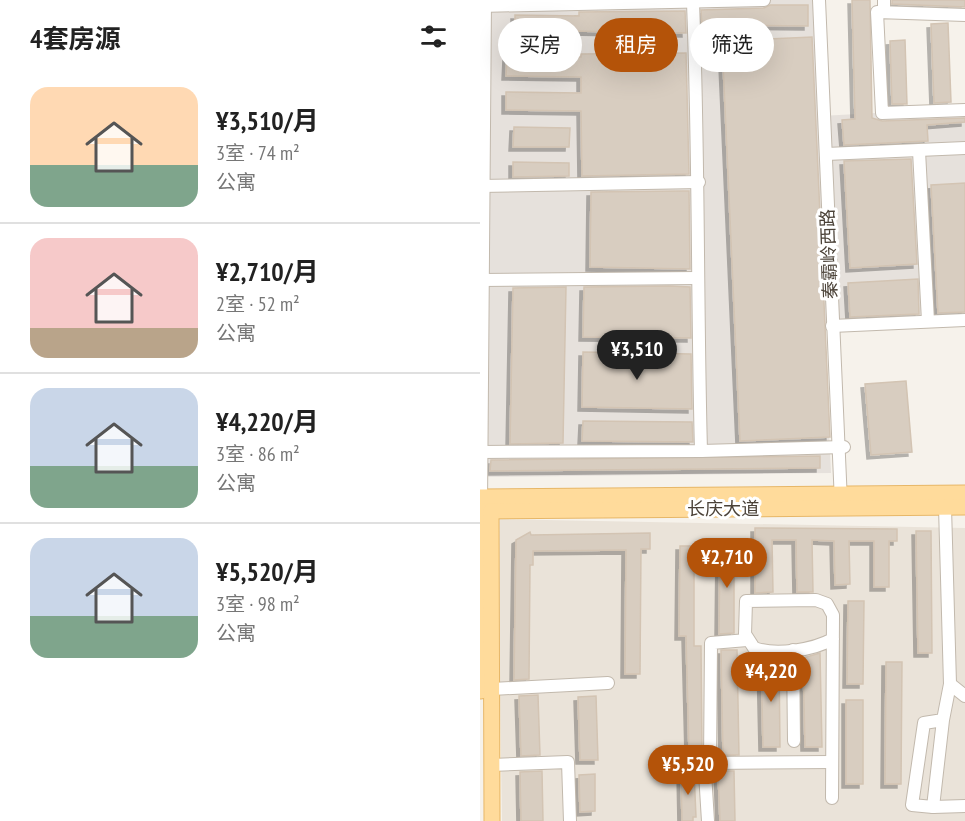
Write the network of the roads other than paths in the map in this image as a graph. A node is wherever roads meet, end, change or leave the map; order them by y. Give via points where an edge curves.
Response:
1 (764, 0) edge
2 (819, 0) edge
3 (824, 0) edge
4 (693, 3) junction
5 (487, 4) edge
6 (884, 6) edge
7 (965, 15) edge
8 (965, 110) edge
9 (965, 148) edge
10 (919, 151) junction
11 (829, 154) junction
12 (699, 182) junction
13 (485, 185) edge
14 (697, 278) junction
15 (484, 280) edge
16 (965, 320) edge
17 (928, 321) junction
18 (835, 326) junction
19 (841, 447) junction
20 (701, 451) junction
21 (484, 452) edge
22 (965, 493) edge
23 (844, 501) junction
24 (484, 504) edge
25 (945, 507) junction
26 (965, 507) edge
27 (833, 639) junction
28 (747, 640) junction
29 (793, 650) junction
30 (608, 683) dead end
31 (950, 684) junction
32 (484, 689) edge
33 (965, 696) edge
34 (943, 720) junction
35 (794, 741) dead end
36 (832, 762) junction
37 (710, 763) junction
38 (492, 765) junction
39 (832, 798) dead end
40 (965, 806) edge
41 (933, 807) junction
42 (482, 821) edge
43 (492, 821) edge
44 (570, 821) edge
45 (708, 821) edge

1 - 4 street
2 - 11 street, 秦霸岭西路
3 - 11 street, 秦霸岭西路
4 - 5 street
4 - 12 street
5 - 13 street
6 - 7 street
6 - 8 street via 877,12 882,113
9 - 10 street
10 - 11 street
10 - 17 street
11 - 18 street, 秦霸岭西路
12 - 13 street
12 - 14 street
13 - 15 street
14 - 15 street
14 - 20 street
15 - 21 street
16 - 17 street
17 - 18 street
18 - 19 street, 秦霸岭西路
19 - 20 street
19 - 23 street, 秦霸岭西路
20 - 21 street
21 - 24 street
22 - 23 main road, 长庆大道
23 - 24 main road, 长庆大道
23 - 25 main road, 长庆大道
24 - 32 main road
25 - 26 main road, 长庆大道
25 - 31 street
27 - 28 street via 833,615 822,601 746,601
27 - 29 street via 819,647
27 - 36 street
28 - 29 street via 760,650
28 - 37 street via 711,643
29 - 35 street
30 - 32 street
31 - 33 street
31 - 34 street
32 - 38 main road
32 - 42 main road
34 - 41 street
34 - 41 street via 924,723 912,805
36 - 37 street
36 - 39 street
37 - 45 street via 705,773
38 - 43 main road
38 - 44 street via 568,762
40 - 41 street

